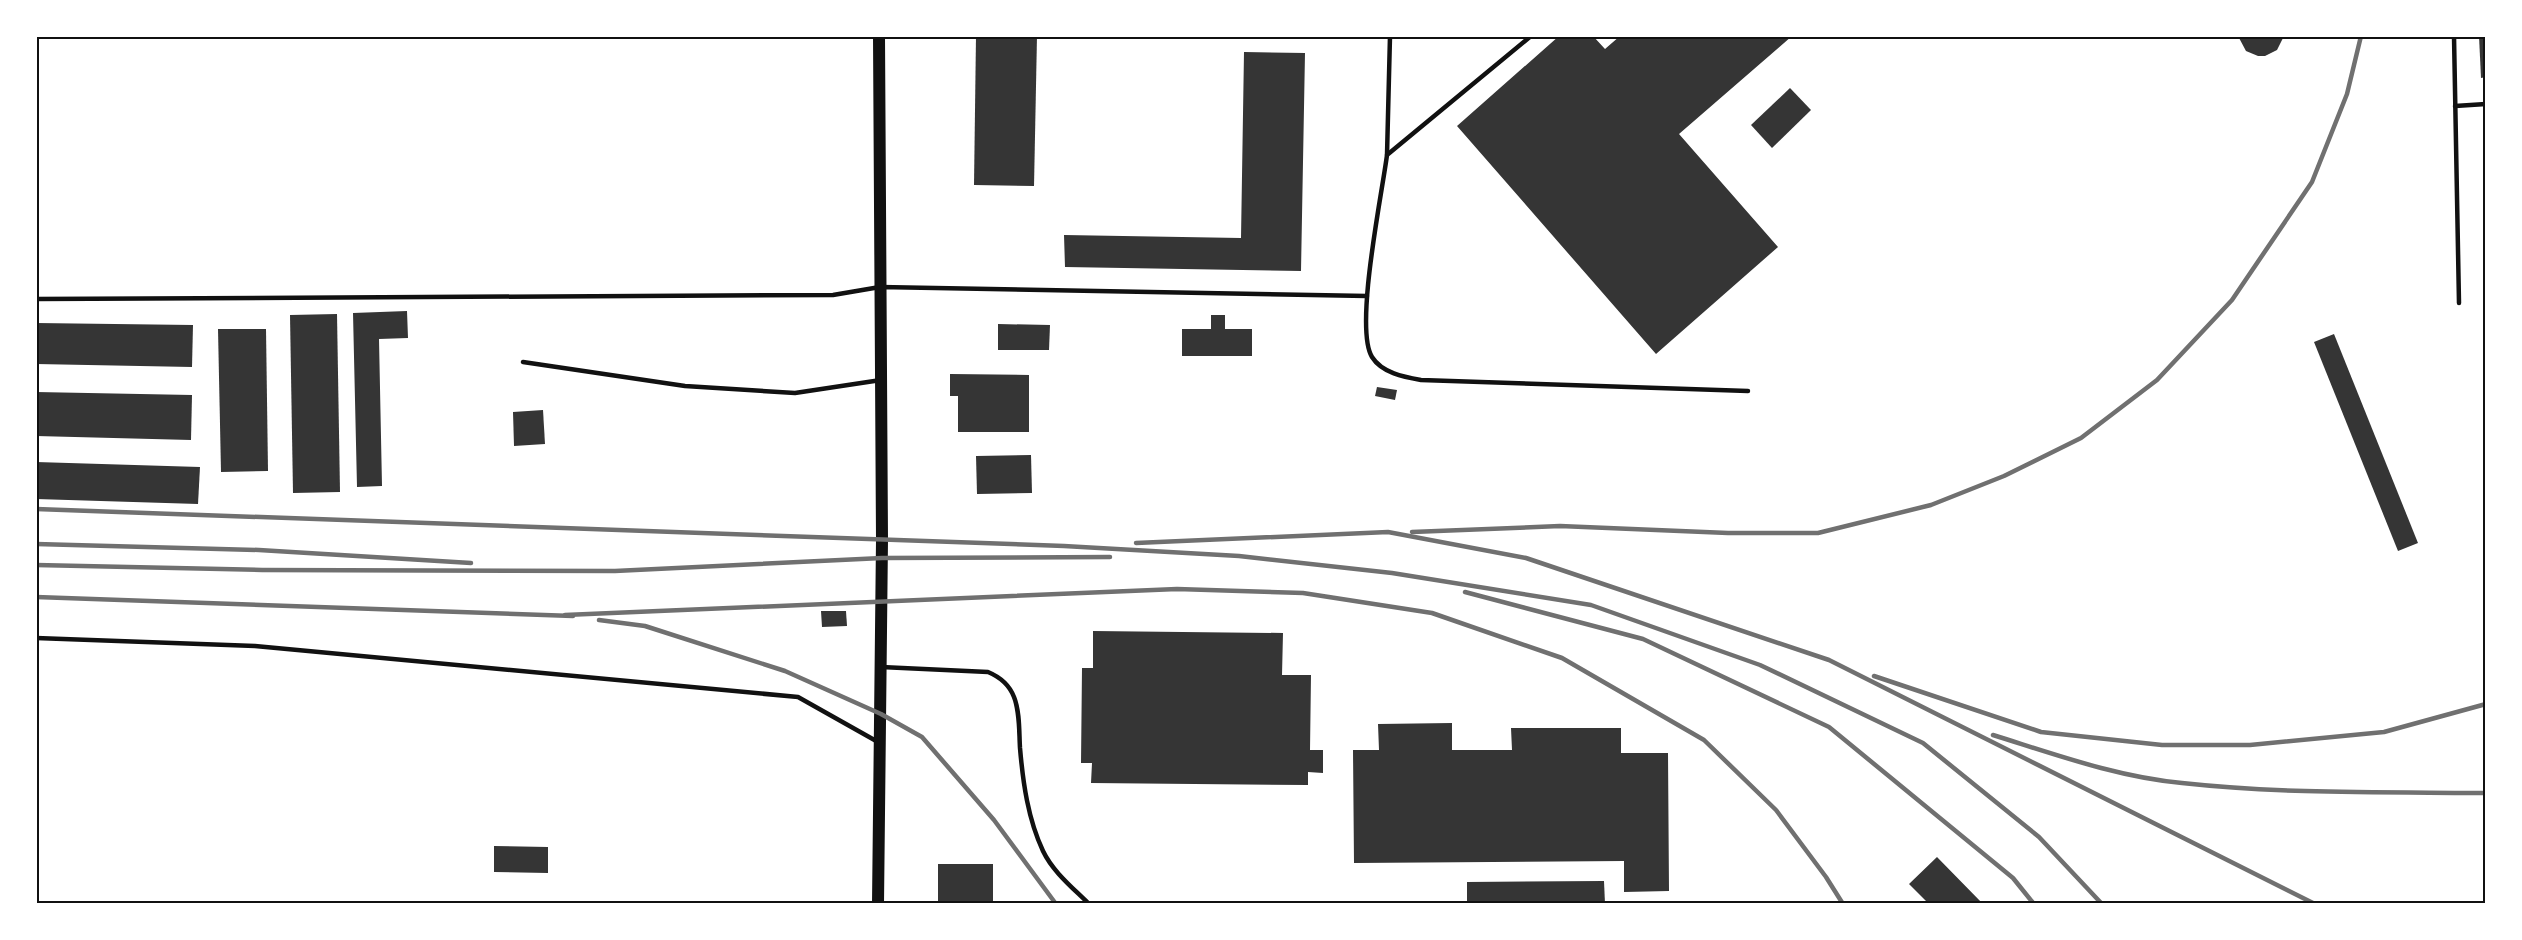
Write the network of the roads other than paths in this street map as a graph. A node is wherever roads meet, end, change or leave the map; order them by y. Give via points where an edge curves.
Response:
1 (879, 36) edge
2 (1390, 36) edge
3 (1531, 36) edge
4 (2454, 36) edge
5 (2486, 104) edge
6 (2455, 106) junction
7 (1387, 155) junction
8 (880, 287) junction
9 (1367, 296) junction
10 (36, 299) edge
11 (2459, 303) dead end
12 (523, 362) dead end
13 (881, 380) junction
14 (1748, 391) dead end
15 (36, 638) edge
16 (881, 667) junction
17 (880, 743) junction
18 (878, 904) edge
19 (1089, 904) edge

1 - 8 main road
2 - 7 lane
3 - 7 lane
4 - 6 lane
5 - 6 lane
6 - 11 lane
7 - 9 lane
8 - 9 lane
8 - 10 lane via 833,295
8 - 13 main road
9 - 14 lane via 1366,338 1372,357 1385,369 1403,377
12 - 13 lane via 685,386 795,393
13 - 16 main road
15 - 17 lane via 255,646 798,697
16 - 17 main road
16 - 19 lane via 988,672 1009,688 1017,710 1023,782 1043,852
17 - 18 main road

